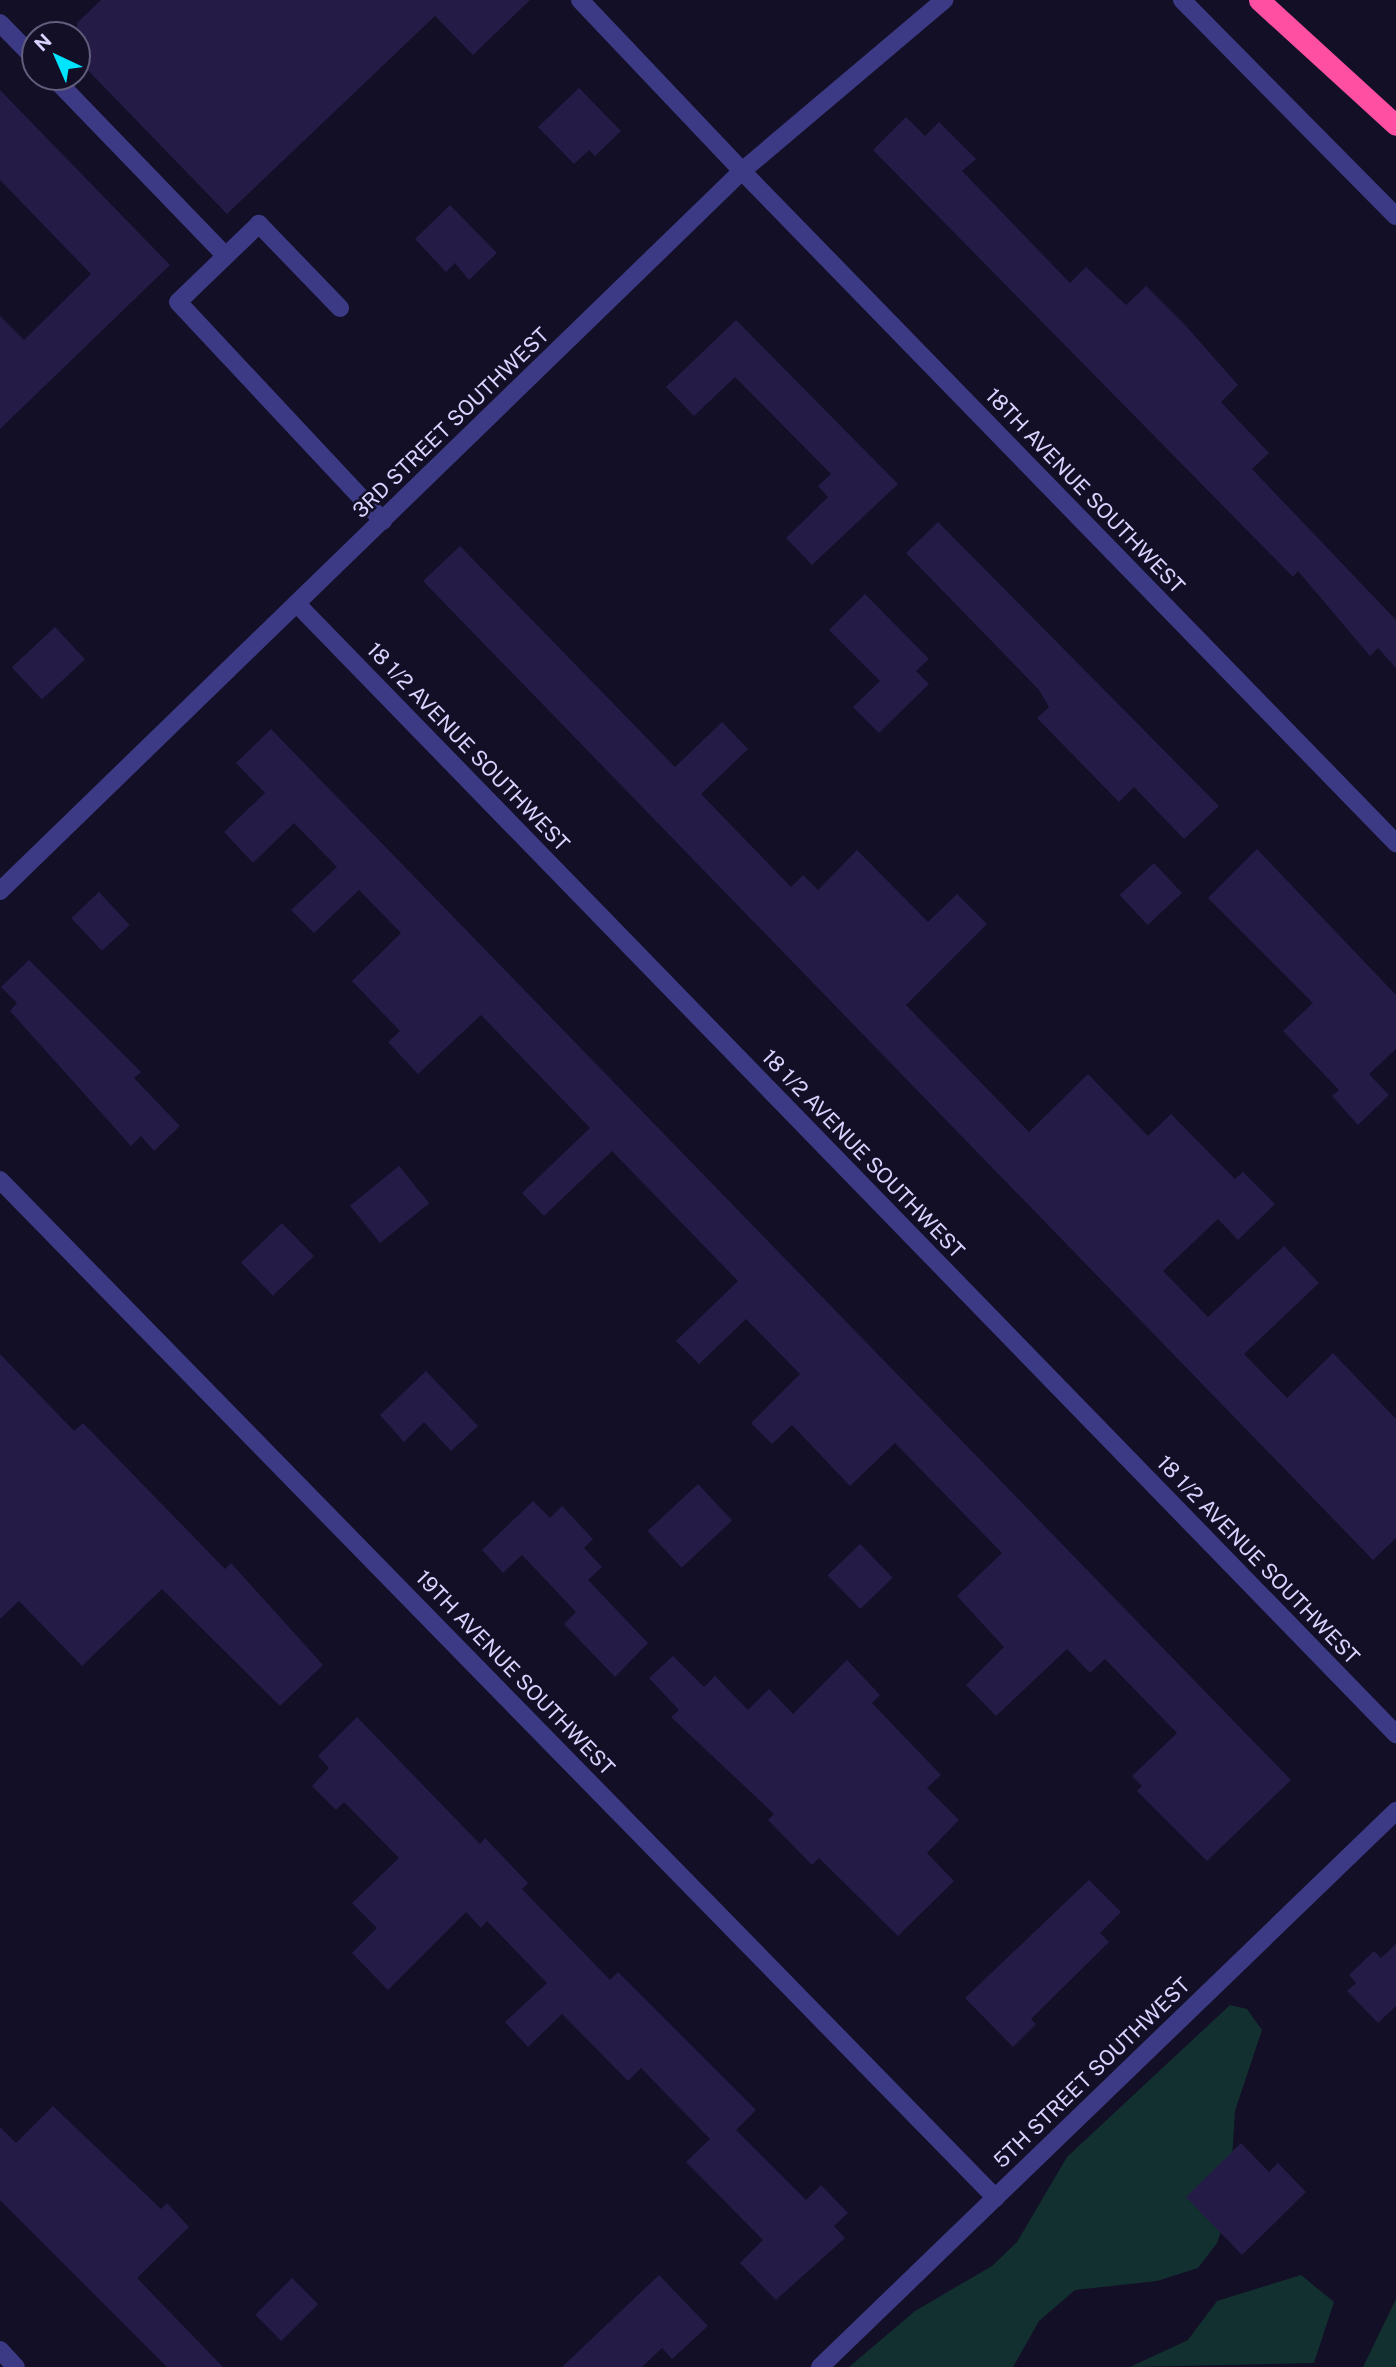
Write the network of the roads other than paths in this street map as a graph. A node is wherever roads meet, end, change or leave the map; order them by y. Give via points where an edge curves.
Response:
1 (580, 0) edge
2 (944, 0) edge
3 (1182, 0) edge
4 (1259, 0) edge
5 (0, 23) edge
6 (21, 45) edge
7 (66, 91) edge
8 (1396, 125) edge
9 (742, 171) junction
10 (1396, 216) edge
11 (225, 256) junction
12 (340, 308) dead end
13 (383, 521) junction
14 (298, 605) junction
15 (1396, 844) edge
16 (0, 891) edge
17 (0, 1180) edge
18 (1396, 1734) edge
19 (1396, 1811) edge
20 (996, 2198) junction
21 (0, 2350) edge
22 (16, 2367) edge
23 (820, 2367) edge

1 - 9 street, 18TH AVENUE SOUTHWEST
2 - 9 street, 3RD STREET SOUTHWEST
3 - 10 street
4 - 8 highway
5 - 6 street
7 - 11 street
9 - 13 street, 3RD STREET SOUTHWEST
9 - 15 street, 18TH AVENUE SOUTHWEST
11 - 12 street via 259,225
11 - 13 street via 178,302
13 - 14 street, 3RD STREET SOUTHWEST
14 - 16 street, 3RD STREET SOUTHWEST
14 - 18 street, 18 1/2 AVENUE SOUTHWEST
17 - 20 street, 19TH AVENUE SOUTHWEST
19 - 20 street, 5TH STREET SOUTHWEST
20 - 23 street, 5TH STREET SOUTHWEST
21 - 22 street

